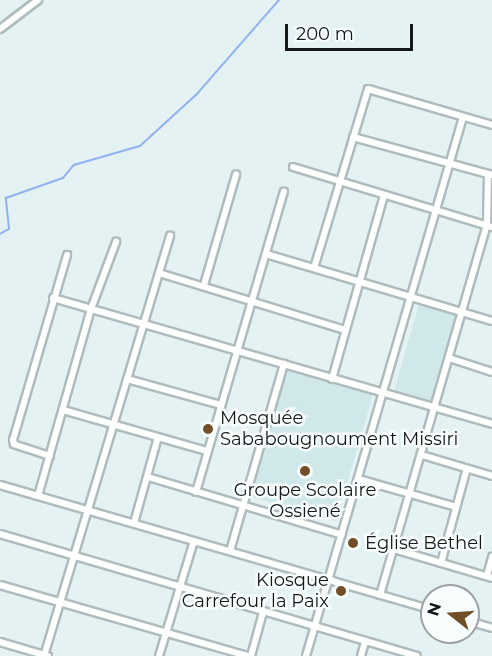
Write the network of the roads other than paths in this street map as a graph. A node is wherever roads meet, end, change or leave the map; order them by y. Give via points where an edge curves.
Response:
1 (38, 0) edge
2 (0, 29) edge
3 (463, 117) junction
4 (492, 124) edge
5 (353, 137) junction
6 (451, 165) junction
7 (293, 166) dead end
8 (236, 175) dead end
9 (490, 175) edge
10 (340, 180) junction
11 (284, 192) dead end
12 (384, 195) junction
13 (436, 213) junction
14 (489, 226) edge
15 (170, 235) dead end
16 (116, 242) dead end
17 (266, 254) junction
18 (67, 255) dead end
19 (314, 268) junction
20 (159, 273) junction
21 (360, 282) junction
22 (204, 285) junction
23 (53, 298) junction
24 (411, 299) junction
25 (252, 302) junction
26 (92, 309) junction
27 (461, 312) junction
28 (492, 321) edge
29 (143, 324) junction
30 (346, 330) junction
31 (237, 350) junction
32 (449, 358) junction
33 (284, 364) junction
34 (492, 372) edge
35 (127, 379) junction
36 (332, 379) junction
37 (383, 393) junction
38 (221, 405) junction
39 (434, 408) junction
40 (63, 410) junction
41 (112, 424) junction
42 (492, 424) edge
43 (158, 437) junction
44 (207, 451) junction
45 (422, 455) junction
46 (50, 456) junction
47 (467, 468) junction
48 (492, 476) edge
49 (148, 477) junction
50 (358, 479) junction
51 (0, 485) edge
52 (196, 492) junction
53 (411, 494) junction
54 (38, 496) junction
55 (244, 505) junction
56 (456, 507) junction
57 (87, 510) junction
58 (134, 523) junction
59 (0, 534) edge
60 (342, 535) junction
61 (194, 541) junction
62 (394, 549) junction
63 (230, 551) junction
64 (73, 556) junction
65 (492, 557) edge
66 (441, 563) junction
67 (489, 577) edge
68 (328, 581) junction
69 (0, 585) edge
70 (181, 587) junction
71 (380, 595) junction
72 (60, 603) junction
73 (420, 607) edge
74 (263, 612) junction
75 (315, 627) junction
76 (166, 633) junction
77 (0, 642) edge
78 (365, 642) junction
79 (46, 656) edge
80 (159, 656) edge
81 (249, 656) edge
82 (306, 656) edge
83 (361, 656) edge
84 (413, 656) edge

1 - 2 street
3 - 4 street
3 - 5 street via 368,89
3 - 6 street
5 - 6 street
5 - 10 street
6 - 9 street
6 - 13 street
7 - 10 street
8 - 22 street
9 - 14 street
10 - 12 street
10 - 19 street
11 - 17 street
12 - 13 street
12 - 21 street
13 - 14 street
13 - 24 street
14 - 27 street
15 - 20 street
16 - 26 street
17 - 19 street
17 - 25 street
18 - 23 street
19 - 21 street
20 - 22 street
20 - 29 street
21 - 24 street
21 - 30 street
22 - 25 street
23 - 26 street
23 - 46 street via 13,440
24 - 27 street
24 - 37 street
25 - 30 street
25 - 31 street
26 - 29 street
26 - 40 street
27 - 28 street
27 - 32 street
29 - 31 street
29 - 35 street
30 - 36 street
31 - 33 street
31 - 38 street
32 - 34 street
32 - 39 street
33 - 36 street
33 - 55 street
35 - 38 street
35 - 41 street
36 - 37 street
37 - 39 street
37 - 50 street
38 - 44 street
39 - 42 street
39 - 45 street
40 - 41 street
40 - 46 street
41 - 43 street
41 - 57 street
43 - 44 street
43 - 49 street
44 - 52 street
45 - 47 street
45 - 53 street
46 - 54 street
47 - 48 street
47 - 56 street
49 - 52 street
49 - 58 street
50 - 53 street
50 - 60 street
51 - 54 street
52 - 55 street
53 - 56 street
53 - 62 street
54 - 57 street
55 - 60 street
55 - 63 street
56 - 66 street
57 - 58 street
57 - 64 street
58 - 61 street
59 - 64 street
60 - 68 street
61 - 63 street
61 - 70 street
62 - 66 street
62 - 71 street
63 - 68 street
64 - 70 street
64 - 72 street
65 - 67 street
66 - 67 street
68 - 71 street
68 - 75 street
69 - 72 street
70 - 74 street
70 - 76 street
71 - 73 street
72 - 76 street
72 - 79 street
74 - 75 street
74 - 81 street
75 - 78 street
75 - 82 street
76 - 80 street
76 - 81 street
77 - 79 street
78 - 83 street
78 - 84 street

